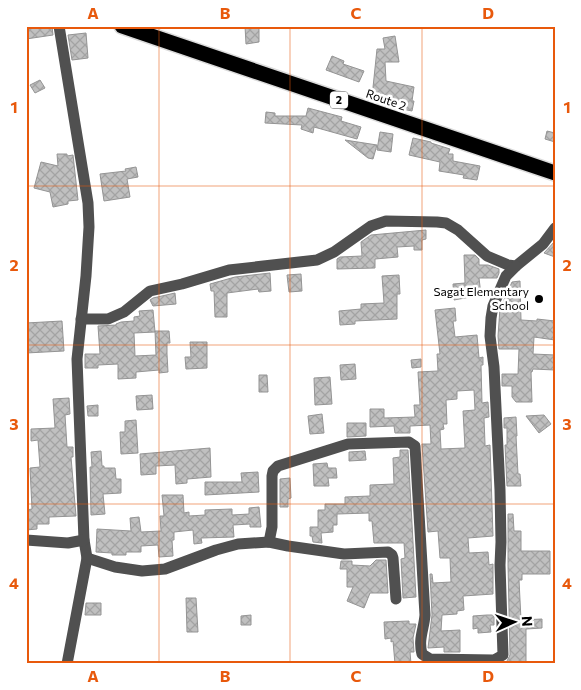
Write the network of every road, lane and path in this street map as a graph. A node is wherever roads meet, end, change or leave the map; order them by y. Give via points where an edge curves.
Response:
1 (59, 26) edge
2 (122, 26) edge
3 (555, 173) edge
4 (555, 228) edge
5 (516, 266) junction
6 (81, 319) junction
7 (26, 540) edge
8 (84, 540) junction
9 (269, 542) junction
10 (87, 558) junction
11 (396, 599) dead end
12 (502, 661) edge
13 (67, 664) edge

1 - 6 street via 88,203
2 - 3 highway, Route 2 / 2
4 - 5 street via 543,244
5 - 6 street via 488,256 446,224 386,221 372,226 317,260 228,270 150,291 124,312 108,319
5 - 12 street via 506,276 493,306 490,336 501,516
6 - 8 street via 77,359
7 - 8 street via 68,543
8 - 10 street
9 - 10 street via 238,544 157,570 115,567
9 - 11 street via 331,553 390,553
9 - 12 street via 272,476 278,466 348,444 413,443 425,605 420,636 422,654 430,660
10 - 13 street

